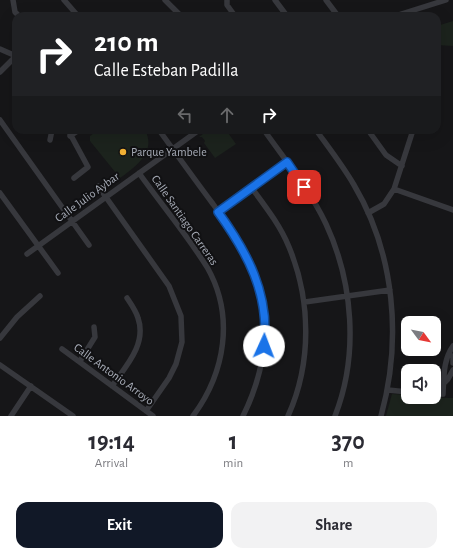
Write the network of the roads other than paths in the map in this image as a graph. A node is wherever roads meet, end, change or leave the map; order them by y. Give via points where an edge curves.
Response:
1 (13, 0) edge
2 (64, 0) edge
3 (226, 0) edge
4 (275, 0) edge
5 (326, 0) edge
6 (446, 0) edge
7 (169, 1) edge
8 (14, 12) edge
9 (74, 12) edge
10 (178, 12) edge
11 (233, 12) edge
12 (283, 12) edge
13 (335, 12) edge
14 (408, 12) edge
15 (0, 49) edge
16 (12, 54) edge
17 (12, 60) edge
18 (0, 72) edge
19 (0, 120) edge
20 (51, 134) edge
21 (73, 134) edge
22 (162, 134) edge
23 (194, 134) edge
24 (267, 134) edge
25 (319, 134) edge
26 (371, 134) edge
27 (412, 134) edge
28 (70, 136) joint
29 (50, 140) dead end
30 (173, 149) junction
31 (287, 162) junction
32 (402, 166) junction
33 (139, 173) junction
34 (74, 178) dead end
35 (98, 186) dead end
36 (252, 187) junction
37 (394, 189) junction
38 (0, 193) edge
39 (106, 197) junction
40 (453, 210) edge
41 (218, 212) junction
42 (368, 213) junction
43 (72, 222) junction
44 (89, 245) dead end
45 (38, 246) junction
46 (27, 254) dead end
47 (58, 273) dead end
48 (390, 290) junction
49 (40, 296) dead end
50 (347, 296) junction
51 (127, 298) dead end
52 (305, 302) junction
53 (94, 327) dead end
54 (0, 338) edge
55 (453, 346) edge
56 (62, 349) dead end
57 (453, 356) edge
58 (80, 361) junction
59 (453, 363) edge
60 (0, 365) edge
61 (453, 370) edge
62 (444, 383) junction
63 (32, 386) junction
64 (112, 386) junction
65 (388, 390) junction
66 (401, 391) edge
67 (441, 394) edge
68 (146, 411) junction
69 (10, 416) edge
70 (73, 416) edge
71 (153, 416) edge
72 (193, 416) edge
73 (243, 416) edge
74 (288, 416) edge
75 (335, 416) edge
76 (381, 416) edge

1 - 8 street
2 - 9 street
3 - 11 street
4 - 12 street
5 - 13 street
6 - 14 street
7 - 10 street
15 - 16 street
17 - 18 street
19 - 43 street
20 - 29 street
21 - 28 street
22 - 30 street
23 - 30 street, Calle Julio Aybar
24 - 31 street
25 - 42 street via 354,185
26 - 32 street via 386,155
27 - 32 street
28 - 34 street via 88,167
30 - 33 street, Calle Julio Aybar
30 - 41 street
31 - 36 street
31 - 50 street via 313,199 326,224 340,261
32 - 37 street
33 - 39 street, Calle Julio Aybar
33 - 72 street, Calle Santiago Carreras via 207,268 216,288 222,314 223,346 216,377
35 - 39 street
36 - 41 street
36 - 52 street via 289,246
37 - 40 street
37 - 42 street via 384,204
38 - 45 street
39 - 43 street, Calle Julio Aybar
39 - 68 street via 169,286 181,316 182,342 176,364
41 - 73 street via 239,241 253,270 263,306 265,335 261,367
42 - 48 street via 382,251
43 - 44 street
43 - 45 street, Calle Julio Aybar
45 - 46 street, Calle Julio Aybar
45 - 47 street
48 - 50 street
48 - 65 street via 393,329
49 - 54 street via 17,317
50 - 52 street
50 - 75 street via 350,332 347,371
51 - 64 street via 138,318 140,339 134,354
52 - 74 street via 306,353 296,399
53 - 58 street via 95,338
55 - 62 street via 445,363
56 - 58 street, Calle Antonio Arroyo
57 - 59 street
58 - 64 street, Calle Antonio Arroyo
60 - 63 street
61 - 62 street
62 - 67 street
63 - 69 street
63 - 70 street
64 - 68 street, Calle Antonio Arroyo
65 - 66 street
65 - 76 street
68 - 71 street, Calle Antonio Arroyo

